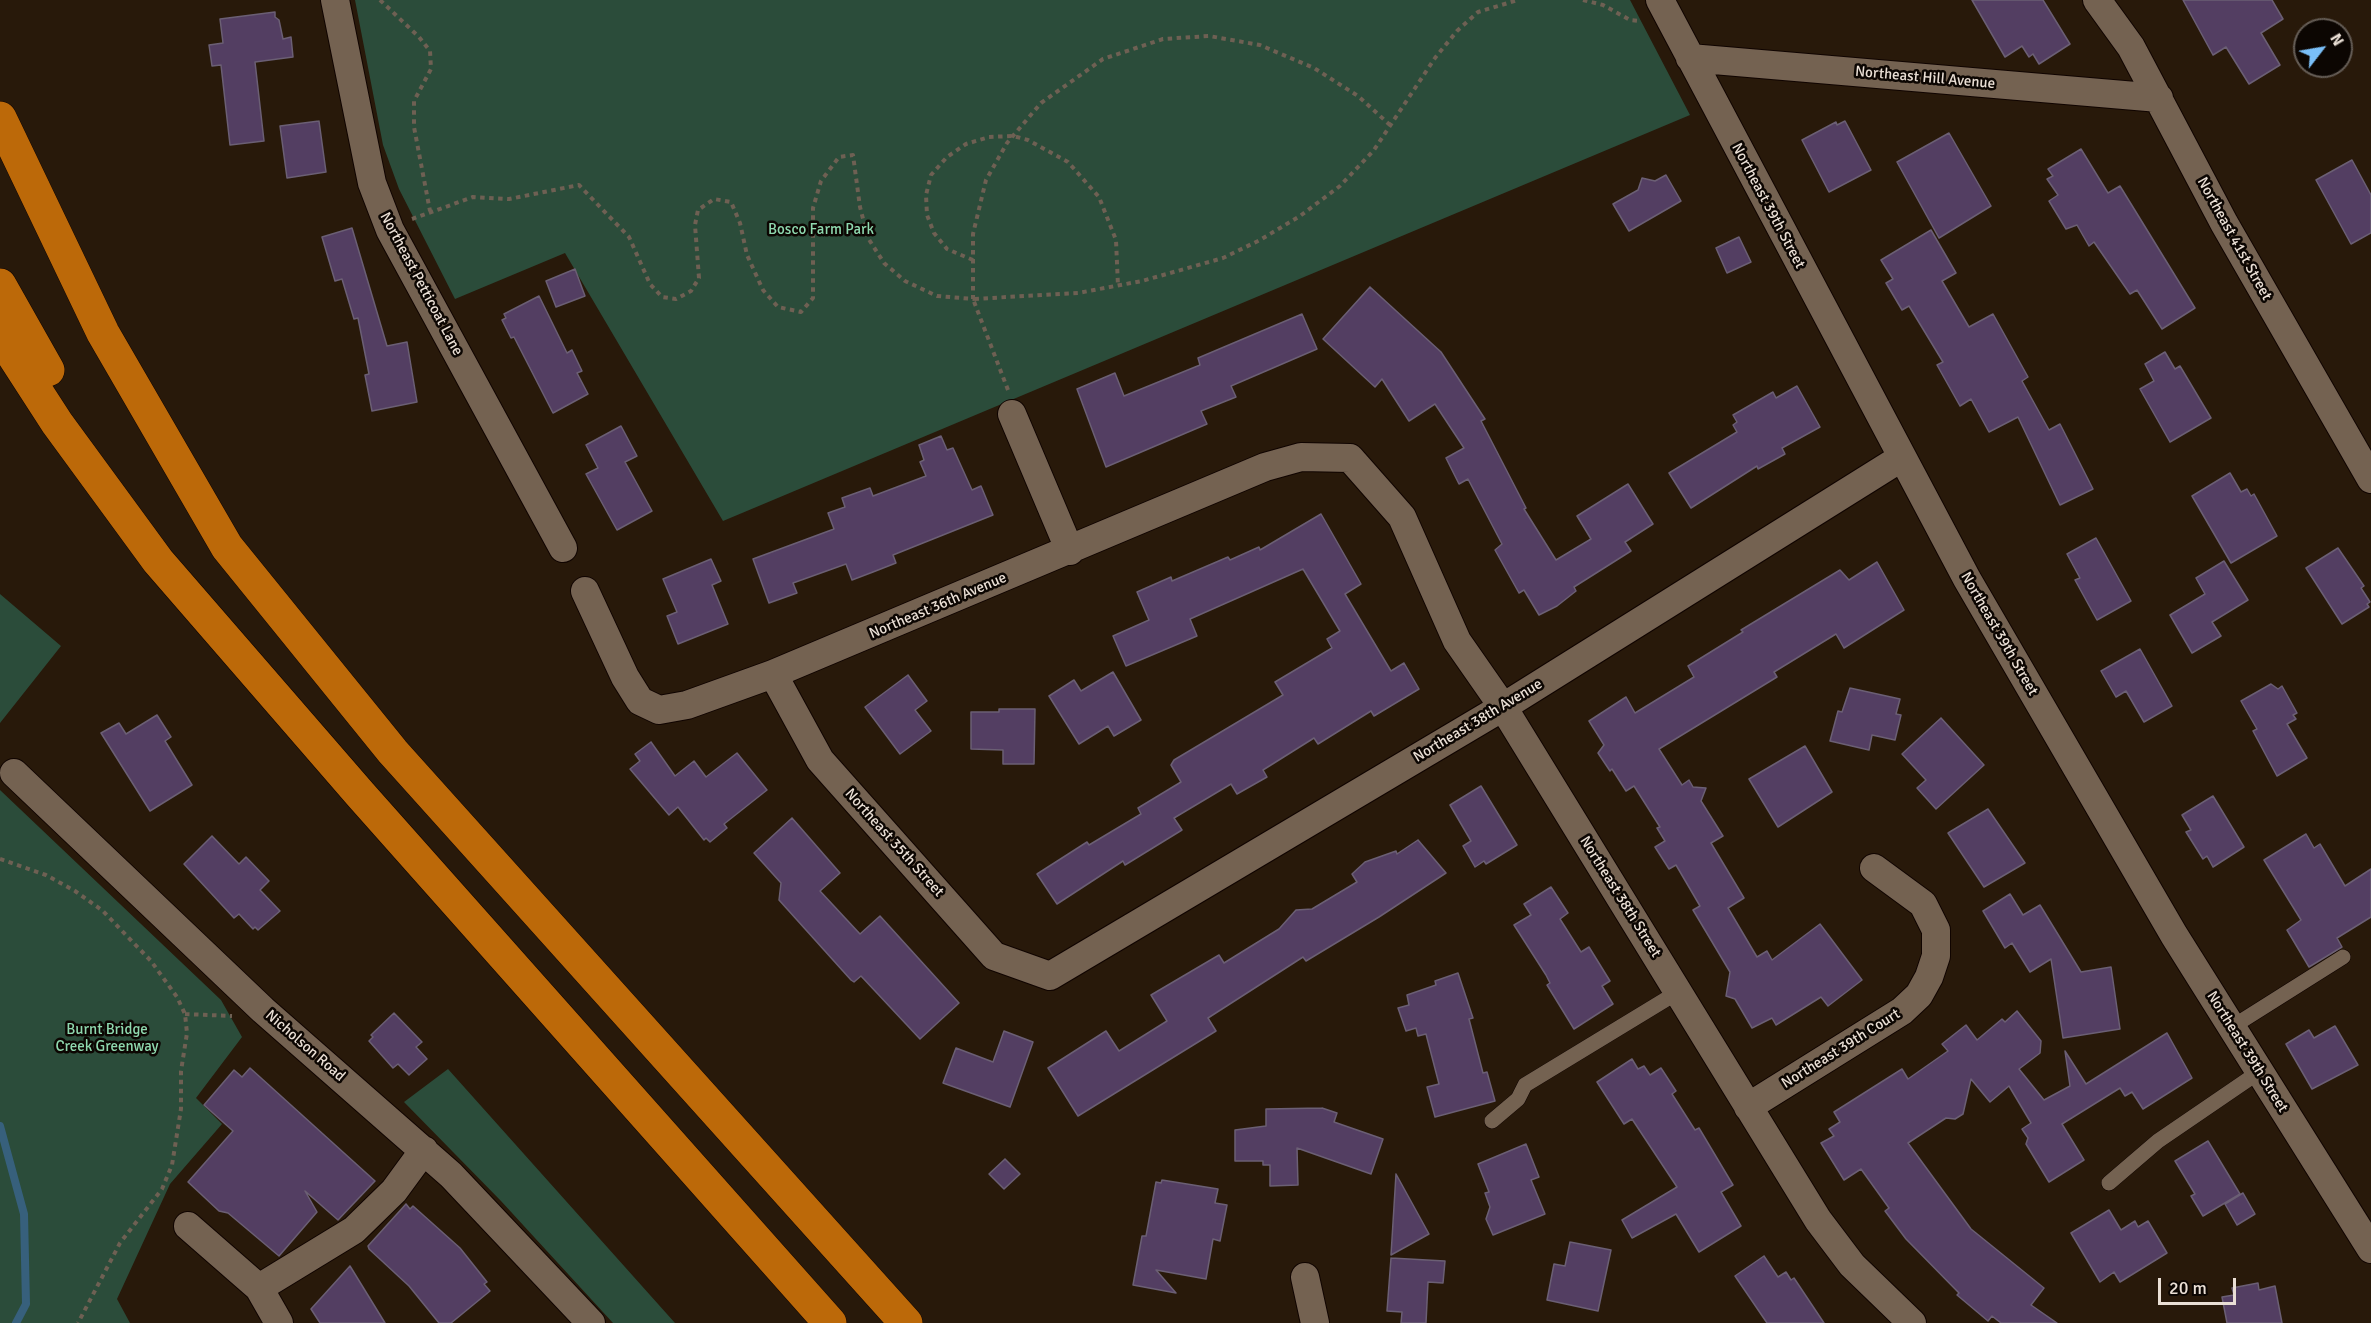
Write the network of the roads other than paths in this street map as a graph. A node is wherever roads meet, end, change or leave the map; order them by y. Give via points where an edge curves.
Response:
1 (335, 0) edge
2 (2097, 0) edge
3 (1665, 10) edge
4 (1690, 58) junction
5 (2159, 98) junction
6 (0, 118) edge
7 (0, 172) edge
8 (0, 285) edge
9 (0, 335) edge
10 (1012, 414) road end
11 (1350, 458) joint
12 (1901, 458) junction
13 (2371, 479) edge
14 (194, 493) junction
15 (563, 548) dead end
16 (1070, 551) junction
17 (585, 591) dead end
18 (773, 674) junction
19 (1503, 707) junction
20 (14, 774) dead end
21 (360, 794) junction
22 (1874, 867) dead end
23 (2343, 957) dead end
24 (1050, 976) joint
25 (1678, 992) junction
26 (2232, 1027) junction
27 (2259, 1072) junction
28 (1748, 1107) junction
29 (1492, 1121) dead end
30 (424, 1150) junction
31 (2109, 1183) dead end
32 (188, 1226) dead end
33 (2371, 1249) edge
34 (1305, 1277) dead end
35 (259, 1288) junction
36 (279, 1323) edge
37 (591, 1323) edge
38 (830, 1323) edge
39 (906, 1323) edge
40 (1315, 1323) edge
41 (1912, 1323) edge

1 - 15 street, Northeast Petticoat Lane via 372,183 390,230
2 - 5 street, Northeast 41st Street via 2131,47
3 - 4 street, Northeast 39th Street
4 - 5 street, Northeast Hill Avenue
4 - 12 street, Northeast 39th Street
5 - 13 street, Northeast 41st Street via 2224,224
6 - 14 highway via 103,333
7 - 14 highway via 92,345
8 - 21 highway via 93,445 165,555
9 - 21 highway via 57,423 158,561
10 - 16 street
11 - 16 street, Northeast 36th Avenue via 1301,457 1265,467
11 - 19 street, Northeast 38th Street via 1402,517 1457,640
12 - 19 street, Northeast 38th Avenue
12 - 26 street, Northeast 39th Street via 2162,915
14 - 39 highway via 227,547 393,752
16 - 18 street, Northeast 36th Avenue
17 - 18 street, Northeast 36th Avenue via 625,677 640,701 659,710 687,705
18 - 24 street, Northeast 35th Street via 820,760 994,956
19 - 24 street, Northeast 38th Avenue
19 - 25 street, Northeast 38th Street
20 - 30 street, Nicholson Road via 263,1010
21 - 38 highway
22 - 28 street, Northeast 39th Court via 1923,904 1936,930 1936,956 1929,977 1919,995 1902,1011
23 - 26 lane
25 - 28 street, Northeast 38th Street
25 - 29 lane via 1525,1085 1518,1099
26 - 27 street, Northeast 39th Street
27 - 31 lane via 2158,1141
27 - 33 street, Northeast 39th Street
28 - 41 street, Northeast 38th Street via 1818,1220 1852,1265
30 - 35 street via 394,1191 354,1230
30 - 37 street, Nicholson Road
32 - 35 street
34 - 40 street
35 - 36 street

